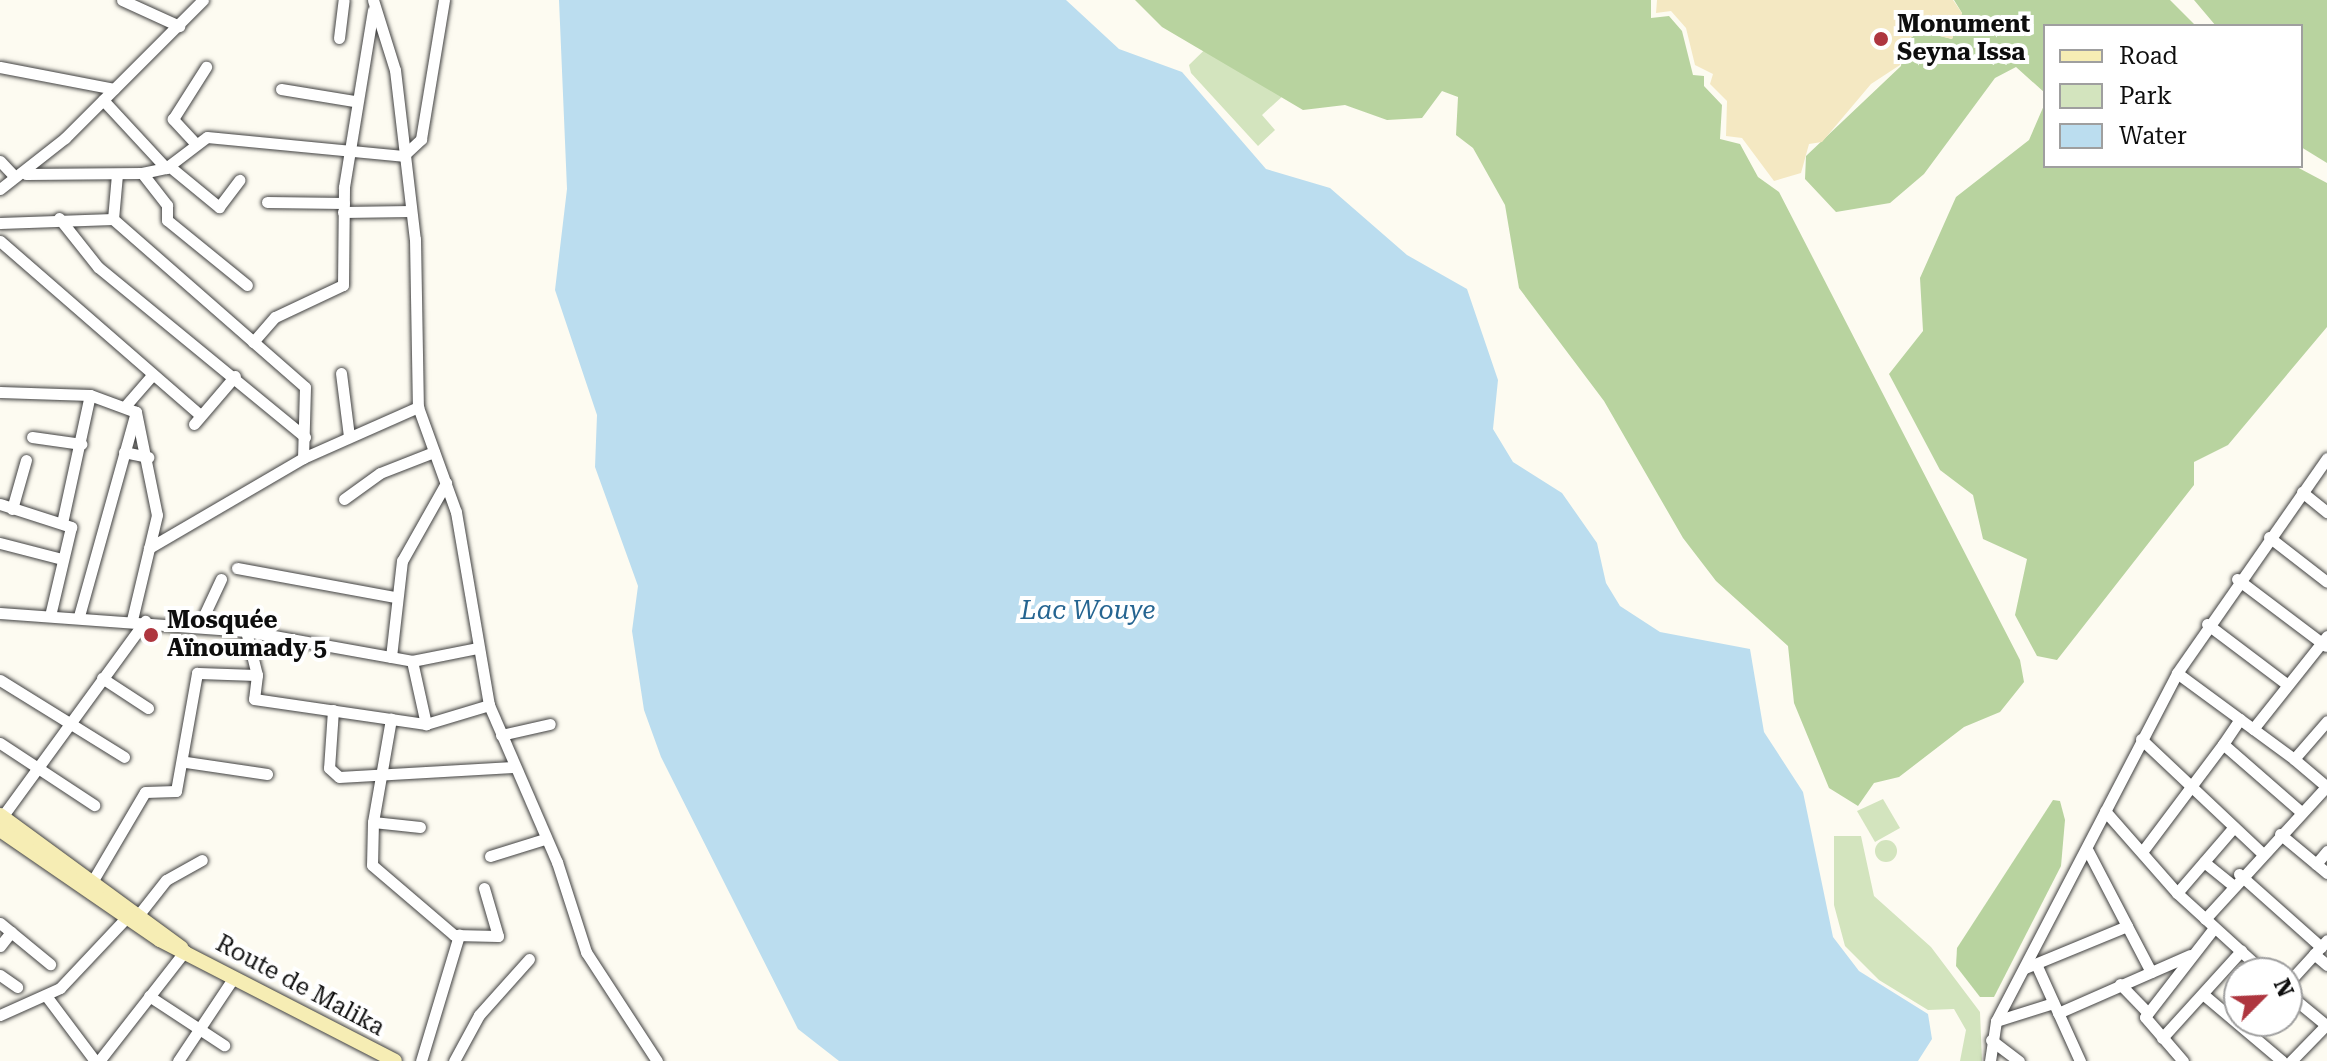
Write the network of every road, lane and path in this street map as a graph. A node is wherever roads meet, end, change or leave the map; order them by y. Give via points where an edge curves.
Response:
1 (122, 0) edge
2 (203, 0) edge
3 (344, 0) edge
4 (444, 0) edge
5 (373, 5) edge
6 (179, 26) junction
7 (339, 38) dead end
8 (0, 67) edge
9 (206, 67) dead end
10 (114, 89) junction
11 (281, 89) dead end
12 (103, 100) junction
13 (354, 101) junction
14 (195, 143) junction
15 (348, 151) junction
16 (403, 156) junction
17 (0, 161) edge
18 (168, 167) junction
19 (142, 173) junction
20 (117, 174) junction
21 (20, 175) junction
22 (239, 180) dead end
23 (0, 189) edge
24 (267, 202) dead end
25 (344, 208) junction
26 (411, 211) junction
27 (59, 218) junction
28 (113, 219) junction
29 (0, 223) edge
30 (0, 241) edge
31 (247, 285) dead end
32 (253, 342) junction
33 (341, 373) dead end
34 (152, 375) junction
35 (235, 376) junction
36 (0, 392) edge
37 (90, 395) junction
38 (418, 407) junction
39 (132, 408) junction
40 (349, 436) junction
41 (32, 437) dead end
42 (305, 437) junction
43 (82, 444) junction
44 (124, 452) junction
45 (434, 452) junction
46 (148, 457) junction
47 (303, 458) junction
48 (2327, 458) edge
49 (26, 460) dead end
50 (446, 483) junction
51 (2302, 492) junction
52 (344, 499) dead end
53 (0, 504) edge
54 (12, 509) junction
55 (2327, 512) edge
56 (62, 523) junction
57 (2269, 537) junction
58 (0, 543) edge
59 (149, 548) junction
60 (62, 559) junction
61 (237, 568) dead end
62 (221, 579) dead end
63 (2237, 579) junction
64 (2327, 582) edge
65 (395, 597) junction
66 (0, 613) edge
67 (50, 616) junction
68 (79, 616) junction
69 (132, 620) junction
70 (145, 621) junction
71 (2207, 624) junction
72 (199, 626) junction
73 (246, 631) junction
74 (2325, 642) edge
75 (477, 648) junction
76 (391, 657) junction
77 (412, 661) junction
78 (2177, 673) junction
79 (257, 675) junction
80 (102, 678) junction
81 (0, 680) edge
82 (2288, 685) junction
83 (489, 705) junction
84 (148, 708) dead end
85 (333, 710) junction
86 (391, 719) junction
87 (2240, 719) junction
88 (2327, 721) edge
89 (68, 722) junction
90 (426, 724) junction
91 (550, 724) dead end
92 (2253, 729) junction
93 (501, 735) junction
94 (2141, 739) junction
95 (0, 743) edge
96 (2223, 744) junction
97 (124, 757) dead end
98 (2294, 759) junction
99 (186, 762) junction
100 (37, 767) junction
101 (513, 767) junction
102 (383, 770) junction
103 (267, 774) dead end
104 (2327, 786) edge
105 (2193, 789) junction
106 (94, 805) dead end
107 (2105, 811) junction
108 (2301, 812) junction
109 (1, 821) edge
110 (373, 822) junction
111 (420, 827) dead end
112 (2234, 827) junction
113 (2280, 834) junction
114 (545, 839) junction
115 (2088, 851) junction
116 (2327, 851) edge
117 (2142, 852) junction
118 (2261, 852) junction
119 (490, 856) dead end
120 (202, 860) dead end
121 (2204, 862) junction
122 (2316, 864) junction
123 (2327, 873) edge
124 (2239, 874) junction
125 (92, 882) junction
126 (2231, 884) junction
127 (484, 888) dead end
128 (2177, 893) junction
129 (133, 916) junction
130 (2205, 919) junction
131 (0, 923) edge
132 (2127, 926) junction
133 (2214, 928) junction
134 (11, 932) junction
135 (459, 935) junction
136 (0, 946) edge
137 (2321, 947) edge
138 (185, 951) junction
139 (2241, 951) junction
140 (2194, 954) junction
141 (2248, 957) edge
142 (529, 959) dead end
143 (50, 964) dead end
144 (2327, 965) edge
145 (2030, 966) junction
146 (2303, 967) edge
147 (2151, 972) junction
148 (0, 975) edge
149 (234, 977) junction
150 (2120, 984) junction
151 (17, 987) dead end
152 (2204, 995) junction
153 (149, 996) junction
154 (47, 997) junction
155 (2303, 1006) edge
156 (2056, 1008) junction
157 (2148, 1013) junction
158 (0, 1015) edge
159 (1996, 1021) junction
160 (2327, 1025) edge
161 (196, 1028) junction
162 (2162, 1038) junction
163 (1991, 1040) junction
164 (224, 1045) dead end
165 (97, 1061) edge
166 (178, 1061) edge
167 (395, 1061) edge
168 (421, 1061) edge
169 (454, 1061) edge
170 (657, 1061) edge
171 (1990, 1061) edge
172 (2019, 1061) edge
173 (2080, 1061) edge
174 (2183, 1061) edge
175 (2282, 1061) edge
176 (2291, 1061) edge

1 - 6 street
2 - 6 street
3 - 7 street
4 - 16 street via 421,139
5 - 13 street
5 - 16 street via 392,53
6 - 10 street
8 - 10 street
9 - 14 street via 173,119
10 - 12 street
11 - 13 street
12 - 18 street
12 - 21 street
13 - 15 street
14 - 15 street via 207,137
14 - 18 street
15 - 16 street
15 - 25 street
16 - 26 street
17 - 21 street
18 - 19 street
18 - 22 street via 219,207
19 - 20 street
19 - 31 street via 167,205 167,220
20 - 21 street
20 - 28 street
21 - 23 street
24 - 25 street
25 - 26 street
25 - 32 street via 343,285 275,317
26 - 38 street
27 - 28 street
27 - 29 street
27 - 35 street via 98,267
28 - 32 street
30 - 34 street
32 - 42 street via 307,389
33 - 40 street
34 - 35 street via 197,420
34 - 39 street
35 - 42 street
36 - 37 street
37 - 39 street
37 - 43 street
38 - 40 street
38 - 45 street
39 - 44 street
39 - 46 street
40 - 47 street
41 - 43 street
42 - 47 street
43 - 56 street
44 - 46 street
44 - 68 street
45 - 50 street
45 - 52 street via 380,473
46 - 59 street via 157,515
47 - 59 street
48 - 51 street
49 - 54 street
50 - 65 street via 406,548
50 - 75 street
51 - 55 street
51 - 57 street
53 - 54 street
54 - 56 street
56 - 60 street via 71,530
57 - 63 street
57 - 64 street
58 - 60 street
59 - 69 street
60 - 67 street
61 - 65 street
62 - 72 street
63 - 71 street
63 - 74 street
65 - 76 street
66 - 67 street
67 - 68 street
68 - 69 street
69 - 70 street
70 - 72 street
70 - 80 street
71 - 78 street
71 - 82 street
72 - 73 street
73 - 76 street
73 - 79 street
74 - 82 street
75 - 77 street
75 - 83 street
76 - 77 street
77 - 90 street
78 - 87 street
78 - 94 street
79 - 85 street via 254,699
79 - 99 street via 197,673
80 - 84 street
80 - 89 street
81 - 89 street
82 - 92 street
83 - 90 street
83 - 93 street
85 - 86 street
85 - 102 street via 332,774
86 - 90 street
86 - 102 street
87 - 92 street
87 - 96 street
88 - 98 street
89 - 97 street
89 - 100 street
91 - 93 street
92 - 98 street
93 - 101 street
94 - 105 street
94 - 107 street
95 - 100 street
96 - 105 street
96 - 108 street
98 - 104 street
99 - 103 street
99 - 125 street via 173,794 145,792
100 - 106 street
100 - 109 street
101 - 102 street
101 - 114 street
102 - 110 street
104 - 108 street
105 - 112 street
105 - 117 street
107 - 115 street
107 - 117 street
108 - 113 street
109 - 125 main road, Route de Malika
109 - 129 main road, Route de Malika
110 - 111 street
110 - 135 street via 372,865 436,926
112 - 118 street
112 - 121 street
113 - 118 street
113 - 122 street
114 - 119 street
114 - 170 street via 586,952
115 - 132 street
115 - 145 street
116 - 122 street
117 - 128 street
118 - 124 street
120 - 129 street via 166,880
121 - 126 street
121 - 128 street
122 - 123 street
124 - 126 street
124 - 137 street
125 - 129 main road, Route de Malika
126 - 130 street
127 - 135 street via 498,936
128 - 130 street
129 - 138 main road, Route de Malika
129 - 154 street via 90,962
130 - 133 street
131 - 134 street
132 - 145 street
132 - 147 street
133 - 139 street
133 - 140 street
134 - 136 street
134 - 143 street
135 - 168 street
137 - 144 street
137 - 146 street
138 - 149 main road, Route de Malika
138 - 153 street
139 - 141 street
139 - 152 street
140 - 147 street
140 - 157 street
142 - 169 street via 479,1015
145 - 156 street
145 - 159 street
147 - 150 street
148 - 151 street
149 - 161 street
149 - 167 main road, Route de Malika
150 - 156 street
150 - 157 street
152 - 162 street
152 - 175 street
153 - 161 street
153 - 165 street
154 - 158 street
154 - 165 street
155 - 160 street
156 - 159 street
156 - 173 street
157 - 162 street
159 - 163 street
160 - 176 street
161 - 164 street
161 - 166 street
162 - 174 street
163 - 171 street
163 - 172 street

